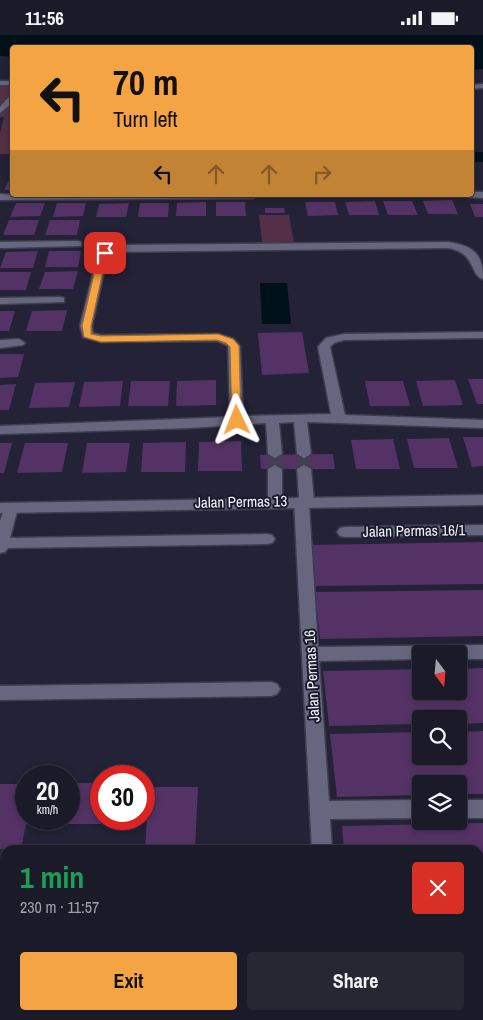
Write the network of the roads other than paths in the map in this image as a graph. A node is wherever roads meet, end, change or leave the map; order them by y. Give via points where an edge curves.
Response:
1 (10, 101) edge
2 (0, 111) edge
3 (77, 244) dead end
4 (0, 245) edge
5 (483, 276) edge
6 (60, 300) dead end
7 (0, 301) edge
8 (483, 335) edge
9 (19, 343) dead end
10 (0, 344) edge
11 (272, 419) junction
12 (300, 419) junction
13 (237, 420) junction
14 (339, 420) junction
15 (483, 424) edge
16 (0, 430) edge
17 (275, 454) tunnel mouth
18 (304, 454) tunnel mouth
19 (275, 469) tunnel mouth
20 (304, 469) tunnel mouth
21 (483, 500) edge
22 (304, 501) junction
23 (275, 502) junction
24 (5, 508) edge
25 (483, 530) edge
26 (345, 533) dead end
27 (267, 539) dead end
28 (0, 545) edge
29 (483, 652) edge
30 (310, 654) junction
31 (271, 689) dead end
32 (0, 693) edge
33 (412, 809) edge
34 (467, 809) edge
35 (483, 809) edge
36 (320, 810) junction
37 (322, 845) edge

1 - 2 street
3 - 4 street
5 - 13 street via 473,253 448,245 121,248 105,253 86,326 87,335 101,339 218,337 230,341 234,346
6 - 7 street
8 - 14 street via 344,337 330,340 324,347
9 - 10 street
11 - 12 street
11 - 13 street
11 - 17 street
12 - 14 street
12 - 18 street
13 - 16 street via 189,425
14 - 15 street
19 - 23 street
20 - 22 street, Jalan Permas 16
21 - 22 street, Jalan Permas 13
22 - 23 street, Jalan Permas 13
22 - 30 street, Jalan Permas 16
23 - 24 street, Jalan Permas 13
24 - 28 street
25 - 26 street, Jalan Permas 16/1
27 - 28 street
29 - 30 street
30 - 36 street, Jalan Permas 16
31 - 32 street
33 - 36 street
34 - 35 street
36 - 37 street, Jalan Permas 16

